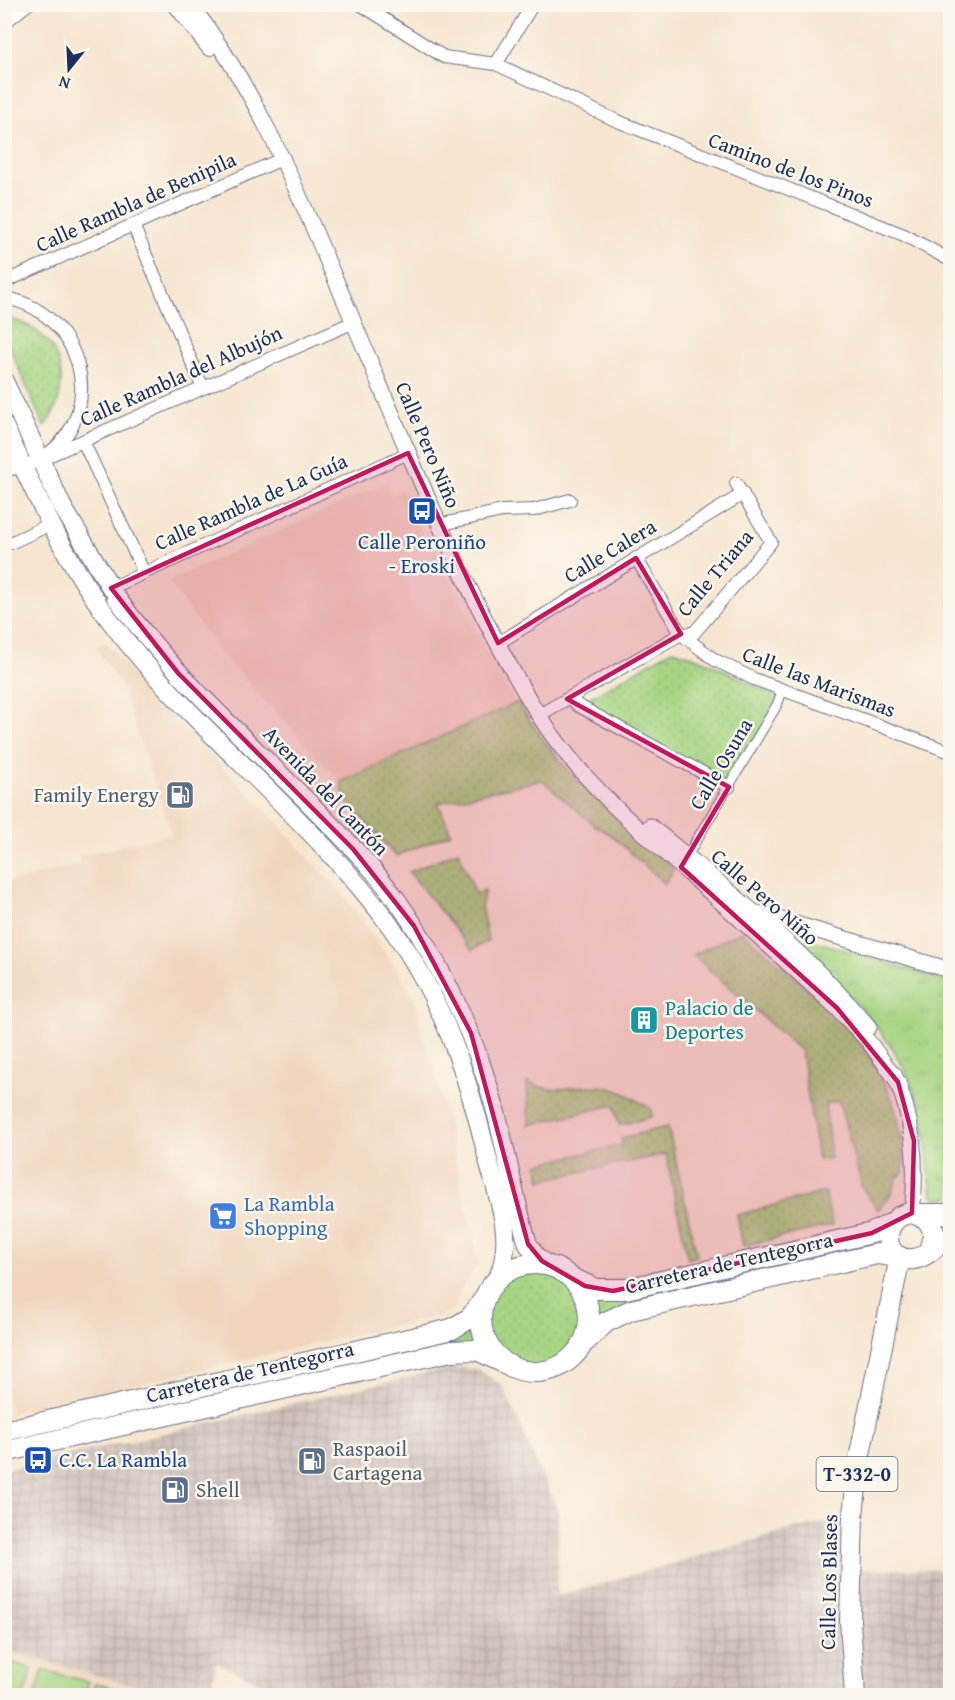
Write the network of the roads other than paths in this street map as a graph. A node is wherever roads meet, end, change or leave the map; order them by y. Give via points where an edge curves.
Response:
1 (28, 4) edge
2 (533, 4) edge
3 (363, 5) edge
4 (180, 7) edge
5 (4, 23) edge
6 (496, 64) junction
7 (284, 158) junction
8 (133, 225) junction
9 (951, 260) edge
10 (4, 282) edge
11 (4, 298) edge
12 (354, 322) junction
13 (4, 381) edge
14 (203, 388) junction
15 (4, 426) edge
16 (83, 441) junction
17 (408, 453) junction
18 (40, 460) junction
19 (23, 467) junction
20 (4, 470) edge
21 (736, 483) dead end
22 (743, 494) junction
23 (570, 500) dead end
24 (51, 524) junction
25 (438, 525) junction
26 (4, 546) edge
27 (636, 558) junction
28 (144, 573) junction
29 (113, 592) junction
30 (681, 634) junction
31 (498, 643) junction
32 (783, 689) junction
33 (571, 697) junction
34 (539, 715) junction
35 (951, 752) edge
36 (729, 786) junction
37 (679, 858) junction
38 (756, 913) junction
39 (810, 929) junction
40 (798, 954) junction
41 (951, 970) edge
42 (898, 1082) junction
43 (915, 1213) junction
44 (951, 1214) edge
45 (891, 1224) junction
46 (951, 1238) edge
47 (929, 1251) junction
48 (900, 1257) junction
49 (548, 1266) junction
50 (571, 1278) junction
51 (497, 1280) junction
52 (484, 1299) junction
53 (581, 1347) junction
54 (504, 1362) junction
55 (4, 1431) edge
56 (4, 1452) edge
57 (855, 1695) edge

1 - 5 street
2 - 6 street
3 - 6 street, Camino de los Pinos via 444,57
4 - 7 street, Calle Pero Niño via 227,58
6 - 9 street, Camino de los Pinos via 615,120 904,235
7 - 8 street, Calle Rambla de Benipila
7 - 12 street, Calle Pero Niño
8 - 10 street, Calle Rambla de Benipila
8 - 14 street
11 - 18 street via 30,305 58,325 76,354 80,371 74,421 60,443
12 - 14 street, Calle Rambla del Albujón
12 - 17 street, Calle Pero Niño
13 - 18 main road, Avenida del Cantón
14 - 16 street, Calle Rambla del Albujón
15 - 19 main road, Avenida del Cantón
16 - 18 street, Calle Rambla del Albujón
16 - 28 street
17 - 25 street, Calle Pero Niño
17 - 28 street, Calle Rambla de La Guía
18 - 19 street, Calle Rambla del Albujón
18 - 29 main road, Avenida del Cantón via 76,532
19 - 20 street, Calle Rambla del Albujón
19 - 24 main road, Avenida del Cantón
21 - 22 street, Calle Triana
22 - 27 street, Calle Calera
22 - 30 street, Calle Triana via 771,542 694,633
23 - 25 street via 534,510 502,511
24 - 26 street
24 - 51 main road, Avenida del Cantón via 88,589 130,646 343,867 395,932 416,966 453,1040 479,1123 507,1242
25 - 31 street, Calle Pero Niño
27 - 30 street
27 - 31 street, Calle Calera
28 - 29 street, Calle Rambla de La Guía
29 - 49 main road, Avenida del Cantón via 178,673 341,835 381,880 414,926 450,987 471,1033 498,1118 528,1244
30 - 32 street, Calle las Marismas via 732,670
30 - 33 street, Calle Triana
31 - 34 street, Calle Pero Niño
32 - 35 street, Calle las Marismas
32 - 36 street, Calle Osuna
33 - 34 street, Calle Triana
33 - 36 street via 577,705
34 - 37 street, Calle Pero Niño via 615,807
36 - 37 street, Calle Osuna
37 - 38 street via 745,913
37 - 42 street, Calle Pero Niño via 837,1008 869,1042
38 - 39 street
38 - 40 street, Calle Pero Niño
39 - 40 street via 798,936
39 - 41 street
40 - 42 street, Calle Pero Niño via 869,1028
42 - 43 street, Calle Pero Niño via 914,1141
43 - 44 main road
43 - 45 main road via 900,1215
43 - 47 main road via 927,1219 934,1232
45 - 48 main road via 889,1244
45 - 50 main road, Carretera de Tentegorra via 872,1233 613,1291 591,1288
46 - 47 main road
47 - 48 main road via 914,1260
48 - 53 main road, Carretera de Tentegorra via 877,1254 631,1310 606,1322
48 - 57 main road, Calle Los Blases / T-332-0 via 859,1460 853,1515 850,1621
49 - 50 main road
49 - 51 main road via 524,1265
50 - 53 main road via 584,1294 589,1310 588,1332
51 - 52 main road
52 - 54 main road via 483,1334
52 - 55 main road, Carretera de Tentegorra via 470,1318 452,1329
53 - 54 main road via 566,1362 546,1371 519,1370
54 - 56 main road, Carretera de Tentegorra via 477,1350 451,1351

